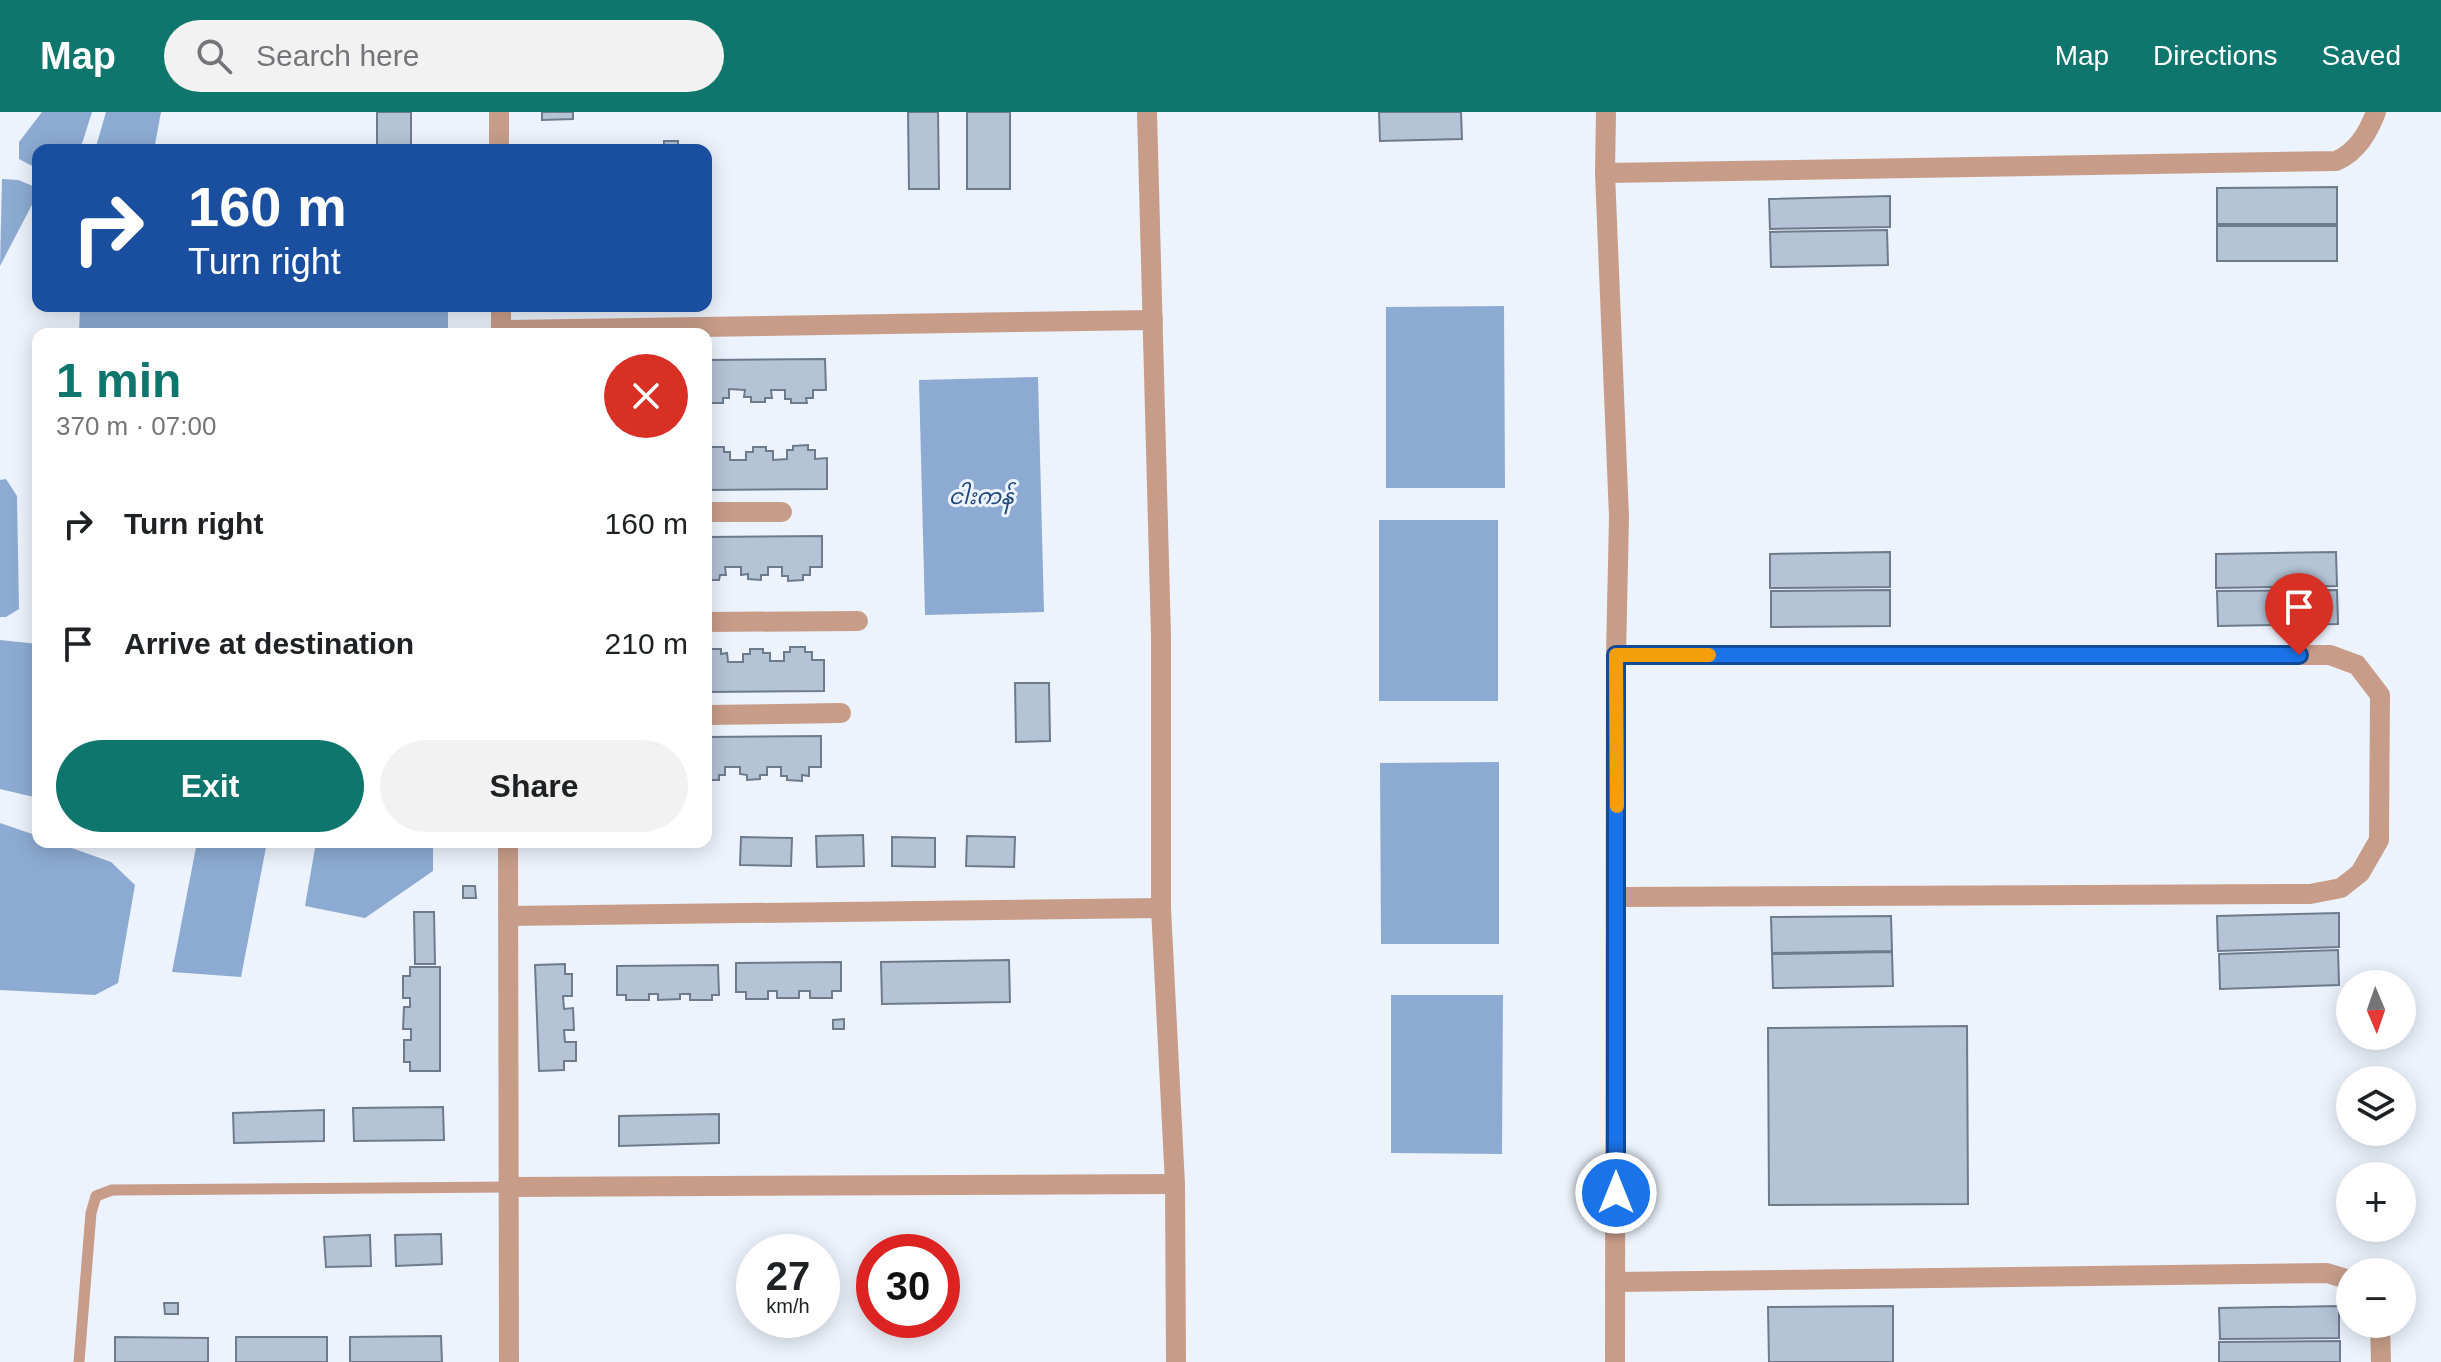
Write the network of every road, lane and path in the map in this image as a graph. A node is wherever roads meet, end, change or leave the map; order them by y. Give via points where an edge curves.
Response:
1 (499, 112) edge
2 (1147, 112) edge
3 (1606, 112) edge
4 (2376, 112) edge
5 (499, 144) edge
6 (1605, 173) junction
7 (1153, 320) junction
8 (712, 328) edge
9 (712, 512) edge
10 (782, 512) dead end
11 (858, 621) dead end
12 (712, 622) edge
13 (1616, 655) junction
14 (841, 713) dead end
15 (712, 715) edge
16 (508, 848) edge
17 (1618, 897) junction
18 (1161, 908) junction
19 (508, 916) junction
20 (1175, 1184) junction
21 (509, 1187) junction
22 (2336, 1276) edge
23 (1615, 1282) junction
24 (2380, 1338) edge
25 (79, 1362) edge
26 (509, 1362) edge
27 (1176, 1362) edge
28 (1615, 1362) edge
29 (2381, 1362) edge

1 - 5 street
2 - 7 street
3 - 6 street
4 - 6 street via 2364,138 2336,161
6 - 13 street via 1619,517
7 - 8 street
7 - 18 street
9 - 10 street
11 - 12 street
13 - 17 street
13 - 17 street via 2330,655 2357,665 2380,695 2379,840 2360,873 2341,888 2310,894
14 - 15 street
16 - 19 street
17 - 23 street
18 - 19 street
18 - 20 street
19 - 21 street
20 - 21 street
20 - 27 street
21 - 25 lane via 112,1190 96,1196
21 - 26 street
22 - 23 street
23 - 28 street
24 - 29 street

